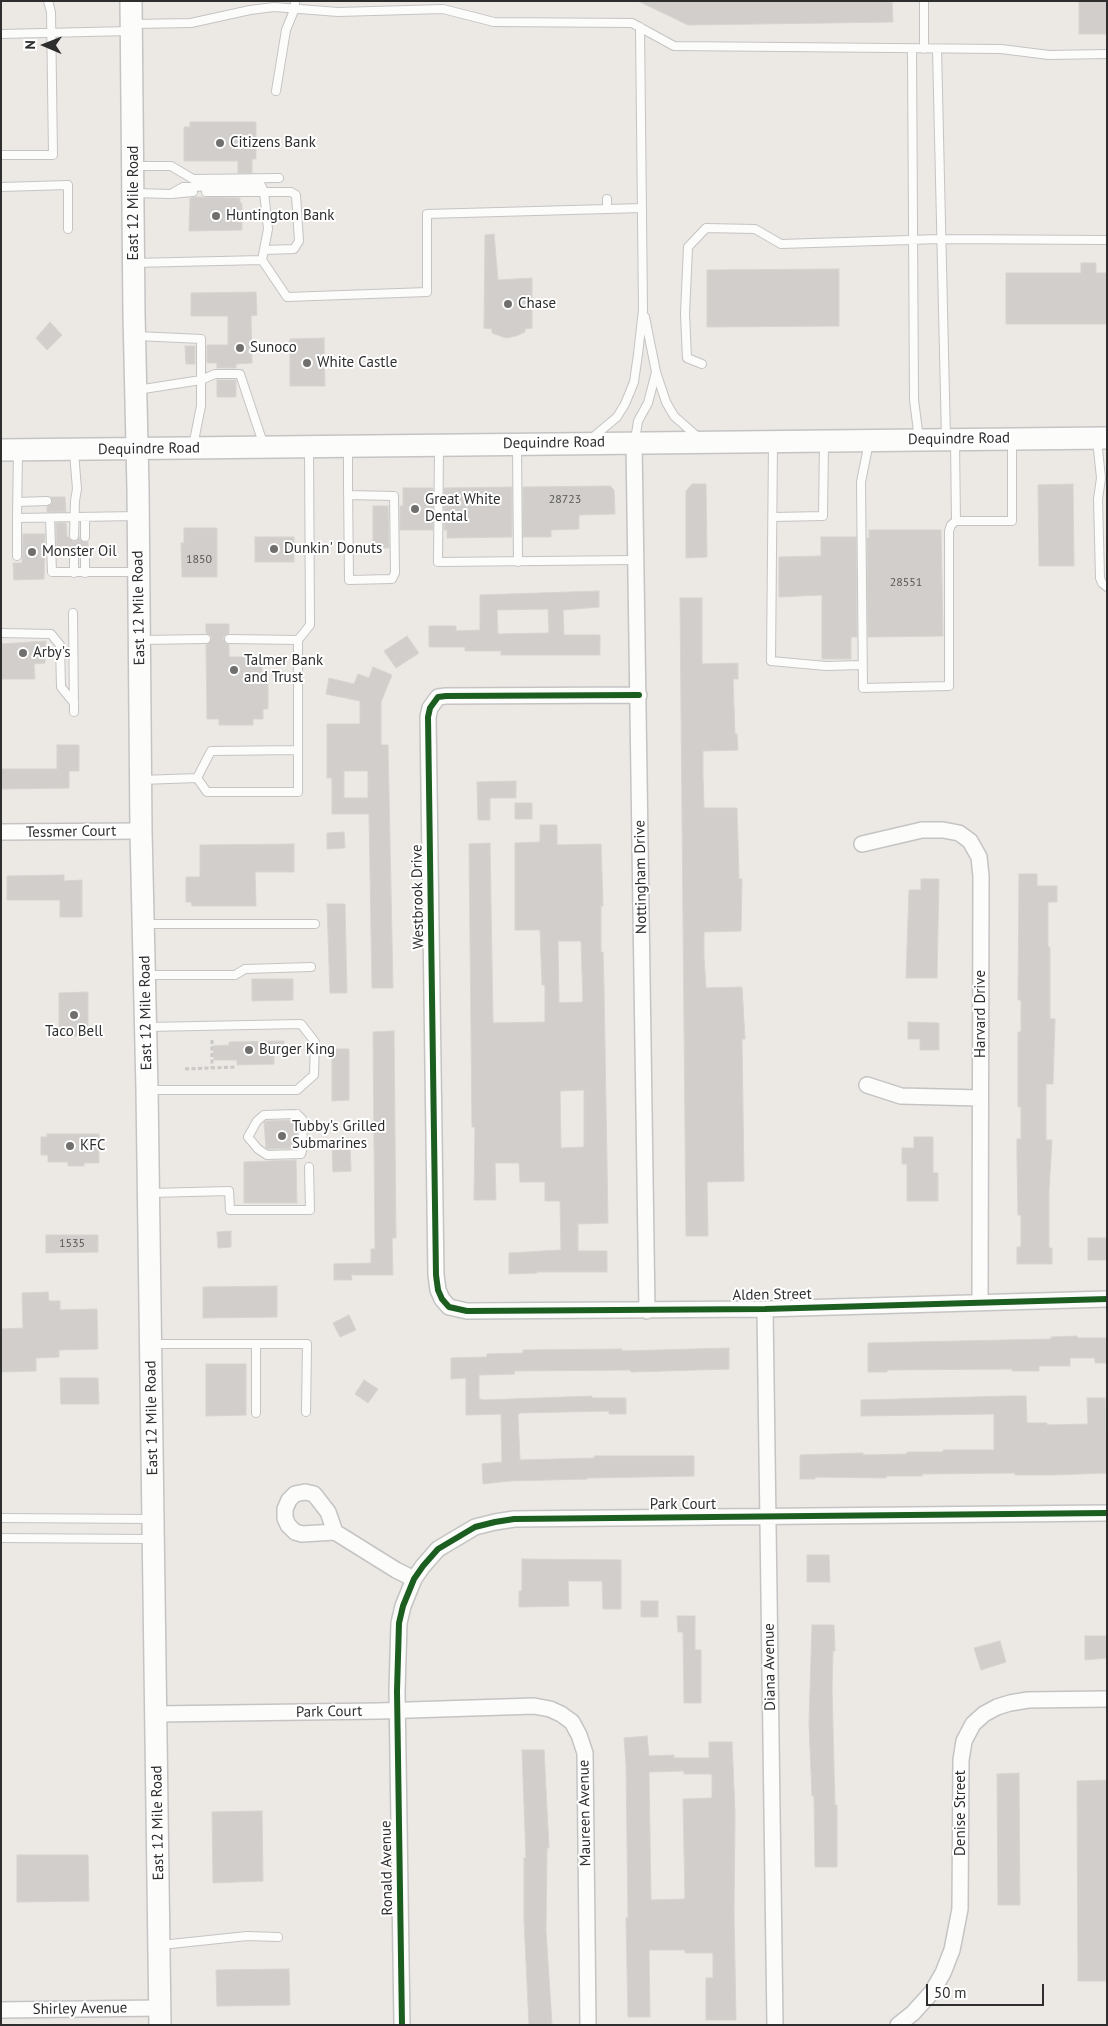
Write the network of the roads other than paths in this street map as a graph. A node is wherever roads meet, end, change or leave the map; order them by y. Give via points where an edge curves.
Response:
1 (48, 1) edge
2 (131, 1) edge
3 (924, 1) edge
4 (295, 5) edge
5 (131, 27) junction
6 (640, 27) junction
7 (51, 33) junction
8 (1, 34) edge
9 (912, 49) junction
10 (924, 49) junction
11 (937, 49) junction
12 (1107, 54) edge
13 (276, 91) dead end
14 (1, 156) edge
15 (134, 166) junction
16 (279, 178) dead end
17 (1, 186) edge
18 (193, 192) dead end
19 (206, 192) dead end
20 (264, 192) junction
21 (134, 193) junction
22 (172, 194) junction
23 (607, 199) dead end
24 (642, 208) junction
25 (607, 209) junction
26 (68, 229) dead end
27 (941, 239) junction
28 (914, 240) junction
29 (1107, 240) edge
30 (264, 250) junction
31 (262, 260) junction
32 (134, 263) junction
33 (643, 310) junction
34 (134, 335) junction
35 (702, 364) dead end
36 (656, 372) junction
37 (201, 380) junction
38 (135, 390) junction
39 (1012, 438) junction
40 (1102, 438) edge
41 (918, 439) junction
42 (951, 439) junction
43 (824, 440) junction
44 (869, 440) junction
45 (773, 441) junction
46 (634, 442) junction
47 (704, 442) junction
48 (587, 443) junction
49 (517, 444) junction
50 (439, 445) junction
51 (309, 446) junction
52 (348, 446) junction
53 (264, 447) junction
54 (193, 448) junction
55 (136, 449) junction
56 (10, 450) edge
57 (74, 450) junction
58 (349, 496) junction
59 (1098, 499) junction
60 (1107, 499) edge
61 (66, 500) dead end
62 (47, 501) dead end
63 (74, 501) junction
64 (18, 502) junction
65 (138, 516) junction
66 (85, 517) junction
67 (773, 517) junction
68 (17, 518) junction
69 (50, 518) junction
70 (75, 518) junction
71 (956, 521) junction
72 (74, 536) dead end
73 (85, 537) dead end
74 (84, 555) dead end
75 (17, 556) dead end
76 (74, 556) dead end
77 (637, 560) junction
78 (518, 562) junction
79 (139, 572) junction
80 (74, 573) junction
81 (85, 573) junction
82 (1107, 587) edge
83 (72, 613) dead end
84 (1, 632) edge
85 (206, 639) dead end
86 (229, 639) dead end
87 (140, 640) junction
88 (298, 640) junction
89 (862, 665) junction
90 (639, 695) junction
91 (74, 703) junction
92 (74, 712) dead end
93 (298, 750) junction
94 (197, 778) junction
95 (141, 780) junction
96 (141, 831) junction
97 (1, 832) edge
98 (862, 844) dead end
99 (144, 924) junction
100 (314, 924) dead end
101 (311, 967) dead end
102 (145, 975) junction
103 (146, 1027) junction
104 (867, 1085) dead end
105 (147, 1090) junction
106 (980, 1098) junction
107 (248, 1137) joint
108 (309, 1167) dead end
109 (148, 1193) junction
110 (442, 1299) joint
111 (1107, 1299) edge
112 (980, 1302) junction
113 (765, 1309) junction
114 (647, 1311) junction
115 (151, 1344) junction
116 (256, 1344) junction
117 (306, 1412) dead end
118 (256, 1413) dead end
119 (1107, 1513) edge
120 (768, 1517) junction
121 (1, 1518) edge
122 (153, 1529) junction
123 (335, 1532) dead end
124 (1, 1538) edge
125 (414, 1579) junction
126 (1107, 1699) edge
127 (397, 1711) junction
128 (156, 1714) junction
129 (278, 1937) dead end
130 (159, 1945) junction
131 (1, 2010) edge
132 (160, 2016) edge
133 (402, 2025) edge
134 (588, 2025) edge
135 (775, 2025) edge
136 (898, 2025) edge

1 - 7 lane
2 - 5 main road, East 12 Mile Road
3 - 10 lane
4 - 5 lane via 250,10 191,23
4 - 6 lane via 338,12 443,9 494,22 632,23
4 - 13 lane via 286,30
5 - 7 lane
5 - 15 main road, East 12 Mile Road
6 - 9 lane via 674,46
6 - 24 lane
7 - 8 lane
7 - 14 lane via 52,155
9 - 10 lane
9 - 28 lane
10 - 11 lane
11 - 12 lane via 1001,48 1049,55
11 - 27 lane
15 - 16 lane via 171,166 193,179
15 - 21 main road, East 12 Mile Road
17 - 26 lane via 68,185
18 - 22 lane
19 - 20 lane
20 - 22 lane via 261,185 183,187
20 - 30 lane via 268,230
20 - 30 lane via 291,192 296,195 300,242 294,249
21 - 22 lane
21 - 32 main road, East 12 Mile Road
23 - 25 lane
24 - 25 lane
24 - 33 lane
25 - 31 lane via 427,214 427,292 288,297
27 - 28 lane
27 - 29 lane
27 - 42 lane
28 - 35 lane via 781,244 755,229 706,228 688,247 685,314 688,358
28 - 41 lane via 914,400
30 - 31 lane
31 - 32 lane
32 - 34 main road, East 12 Mile Road
33 - 36 lane
33 - 48 lane via 634,382 627,399 617,417
34 - 37 lane via 201,340
34 - 38 main road, East 12 Mile Road
36 - 46 lane
36 - 47 lane via 674,416
37 - 38 lane
37 - 53 lane via 215,374 240,374
37 - 54 lane via 201,406
38 - 55 main road, East 12 Mile Road
39 - 40 main road, Dequindre Road
39 - 42 main road, Dequindre Road
39 - 71 lane via 1012,521
40 - 59 lane
41 - 42 main road, Dequindre Road
41 - 44 main road, Dequindre Road
42 - 71 lane
43 - 44 main road, Dequindre Road
43 - 45 main road, Dequindre Road
43 - 67 lane via 823,516
44 - 89 lane via 861,482
45 - 47 main road, Dequindre Road
45 - 67 lane
46 - 47 main road, Dequindre Road
46 - 48 main road, Dequindre Road
46 - 77 street, Nottingham Drive
48 - 49 main road, Dequindre Road
49 - 50 main road, Dequindre Road
49 - 78 lane
50 - 52 main road, Dequindre Road
50 - 78 lane via 438,562
51 - 52 main road, Dequindre Road
51 - 53 main road, Dequindre Road
51 - 88 lane via 310,625
52 - 58 lane
53 - 54 main road, Dequindre Road
54 - 55 main road, Dequindre Road
55 - 57 main road, Dequindre Road
55 - 65 main road, East 12 Mile Road
56 - 57 main road, Dequindre Road
56 - 64 lane
57 - 63 lane via 77,489
58 - 58 lane via 394,496 395,573 392,579 349,580
59 - 60 lane
59 - 82 lane via 1100,578
61 - 63 lane
62 - 64 lane
63 - 70 lane
64 - 68 lane
65 - 66 lane
65 - 79 main road, East 12 Mile Road
66 - 70 lane
66 - 73 lane
67 - 89 lane via 772,661 826,666
68 - 69 lane
68 - 75 lane
69 - 70 lane
69 - 80 lane via 52,572
70 - 72 lane
71 - 89 lane via 949,531 948,686 863,688
74 - 81 lane
76 - 80 lane
77 - 78 lane
77 - 90 street, Nottingham Drive
79 - 81 lane
79 - 87 main road, East 12 Mile Road
80 - 81 lane
83 - 91 lane
84 - 91 lane via 51,634 60,645 61,688
85 - 87 lane
86 - 88 lane
87 - 95 main road, East 12 Mile Road
88 - 93 lane
90 - 110 street, Westbrook Drive via 446,696 438,697 430,708 436,1275
90 - 114 street, Nottingham Drive
91 - 92 lane
93 - 94 lane via 211,751
93 - 94 lane via 298,792 207,792
94 - 95 lane
95 - 96 main road, East 12 Mile Road
96 - 97 street, Tessmer Court
96 - 99 main road, East 12 Mile Road
98 - 106 street, Harvard Drive via 922,830 943,830 970,841 979,858
99 - 100 lane
99 - 102 main road, East 12 Mile Road
101 - 102 lane via 245,969 235,975
102 - 103 main road, East 12 Mile Road
103 - 105 main road, East 12 Mile Road
103 - 105 lane via 301,1024 315,1042 314,1075 297,1090
104 - 106 street via 901,1096
105 - 109 main road, East 12 Mile Road
106 - 112 street, Harvard Drive
107 - 107 lane via 267,1155 301,1154 302,1119 297,1114 264,1115
108 - 109 lane via 310,1210 230,1210 230,1191
109 - 115 main road, East 12 Mile Road
110 - 114 street, Alden Street via 449,1306 467,1311
111 - 112 street, Alden Street
112 - 113 street, Alden Street
113 - 114 street, Alden Street
113 - 120 street, Diana Avenue
115 - 116 lane
115 - 122 main road, East 12 Mile Road
116 - 117 lane via 307,1344
116 - 118 lane
119 - 120 street, Park Court
120 - 125 street, Park Court via 514,1519 495,1522 475,1527 438,1549
120 - 135 street, Diana Avenue
121 - 122 lane
122 - 124 lane
122 - 128 main road, East 12 Mile Road
123 - 125 street
125 - 127 street, Park Court via 399,1623
126 - 136 street, Denise Street via 1010,1703 984,1714 972,1724 964,1741 961,1760 960,1909 952,1950 932,1992
127 - 128 street, Park Court
127 - 133 street, Ronald Avenue
127 - 134 street, Maureen Avenue via 534,1706 550,1709 572,1722 585,1753
128 - 130 main road, East 12 Mile Road
129 - 130 lane via 247,1936
130 - 132 main road, East 12 Mile Road
131 - 132 street, Shirley Avenue

